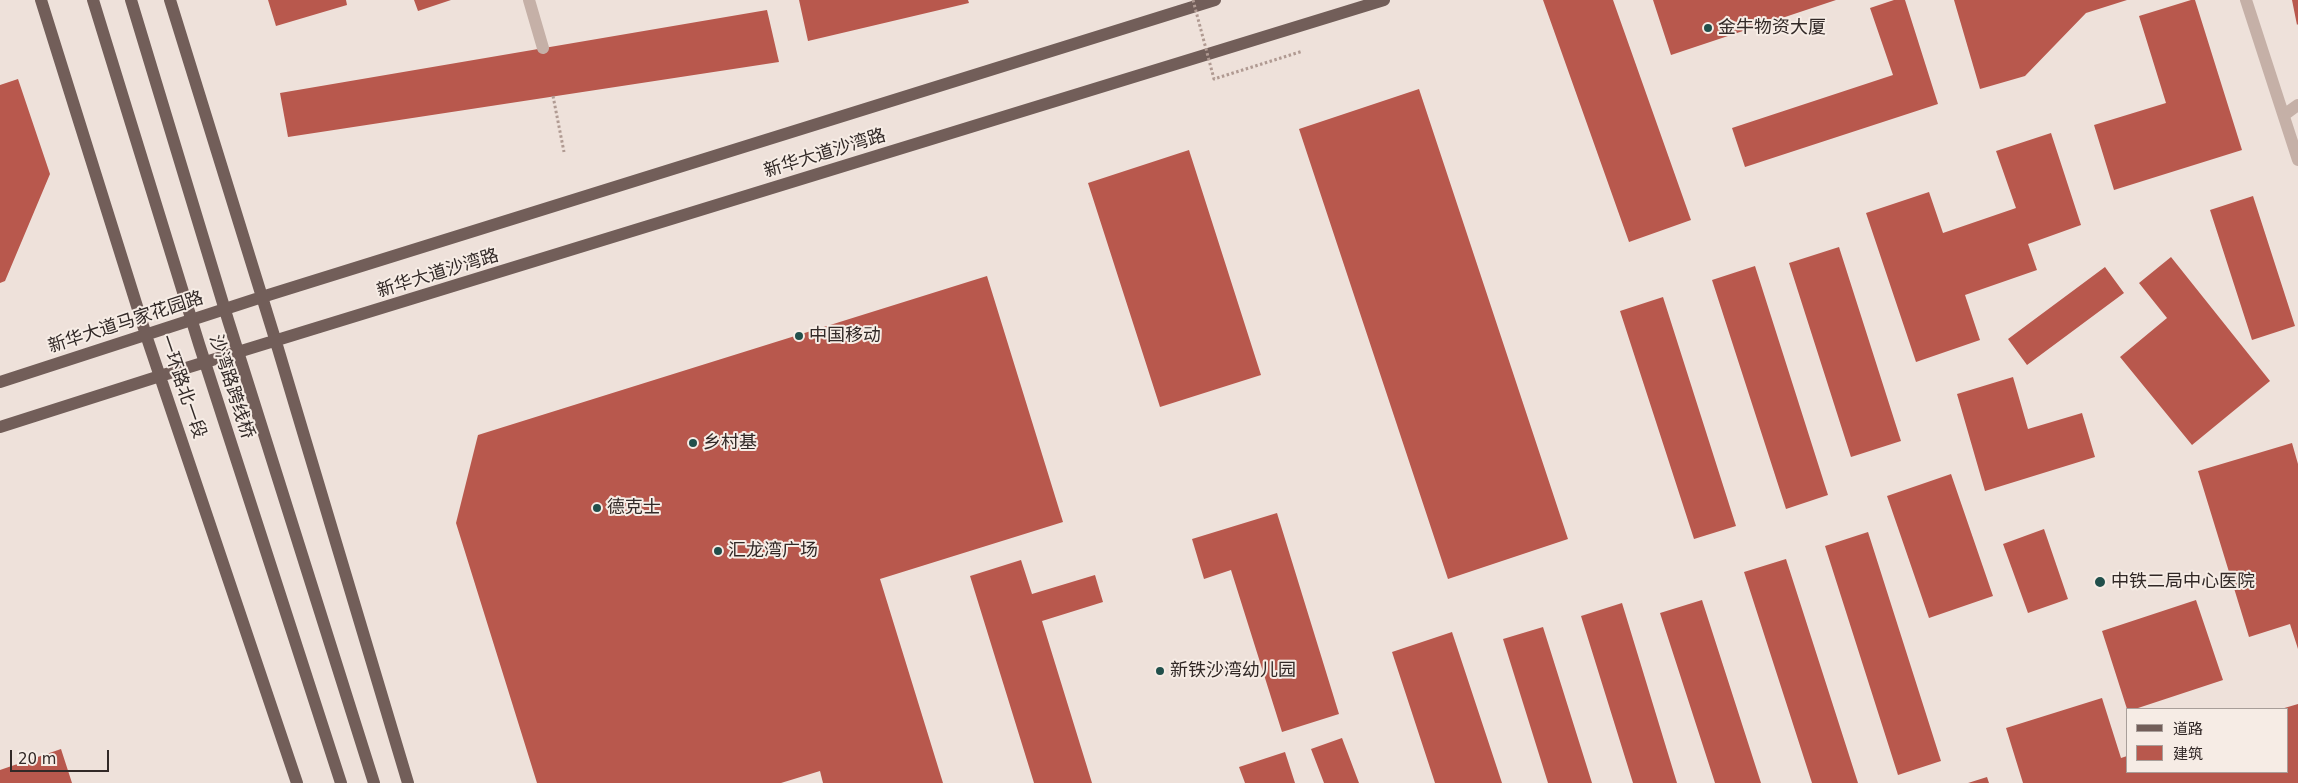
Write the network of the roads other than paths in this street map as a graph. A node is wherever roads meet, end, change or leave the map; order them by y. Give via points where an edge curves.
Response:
1 (41, 0) edge
2 (93, 0) edge
3 (131, 0) edge
4 (170, 0) edge
5 (529, 0) edge
6 (1215, 0) edge
7 (1384, 0) edge
8 (2246, 0) edge
9 (543, 48) dead end
10 (2298, 105) edge
11 (2284, 115) junction
12 (2298, 160) edge
13 (262, 298) junction
14 (146, 335) junction
15 (276, 342) junction
16 (160, 376) junction
17 (0, 382) edge
18 (0, 427) edge
19 (297, 783) edge
20 (341, 783) edge
21 (374, 783) edge
22 (408, 783) edge

1 - 14 main road, 一环路北一段
2 - 20 main road, 沙湾路跨线桥, bridge via 199,344
3 - 21 main road, 沙湾路跨线桥, bridge
4 - 13 main road
5 - 9 street
6 - 13 main road, 新华大道沙湾路
7 - 15 main road, 新华大道沙湾路
8 - 11 street
10 - 11 street
11 - 12 street
13 - 14 main road, 新华大道马家花园路
13 - 15 main road
14 - 16 main road, 一环路北一段
14 - 17 main road, 新华大道马家花园路
15 - 16 main road
15 - 22 main road
16 - 18 main road
16 - 19 main road, 一环路北一段

